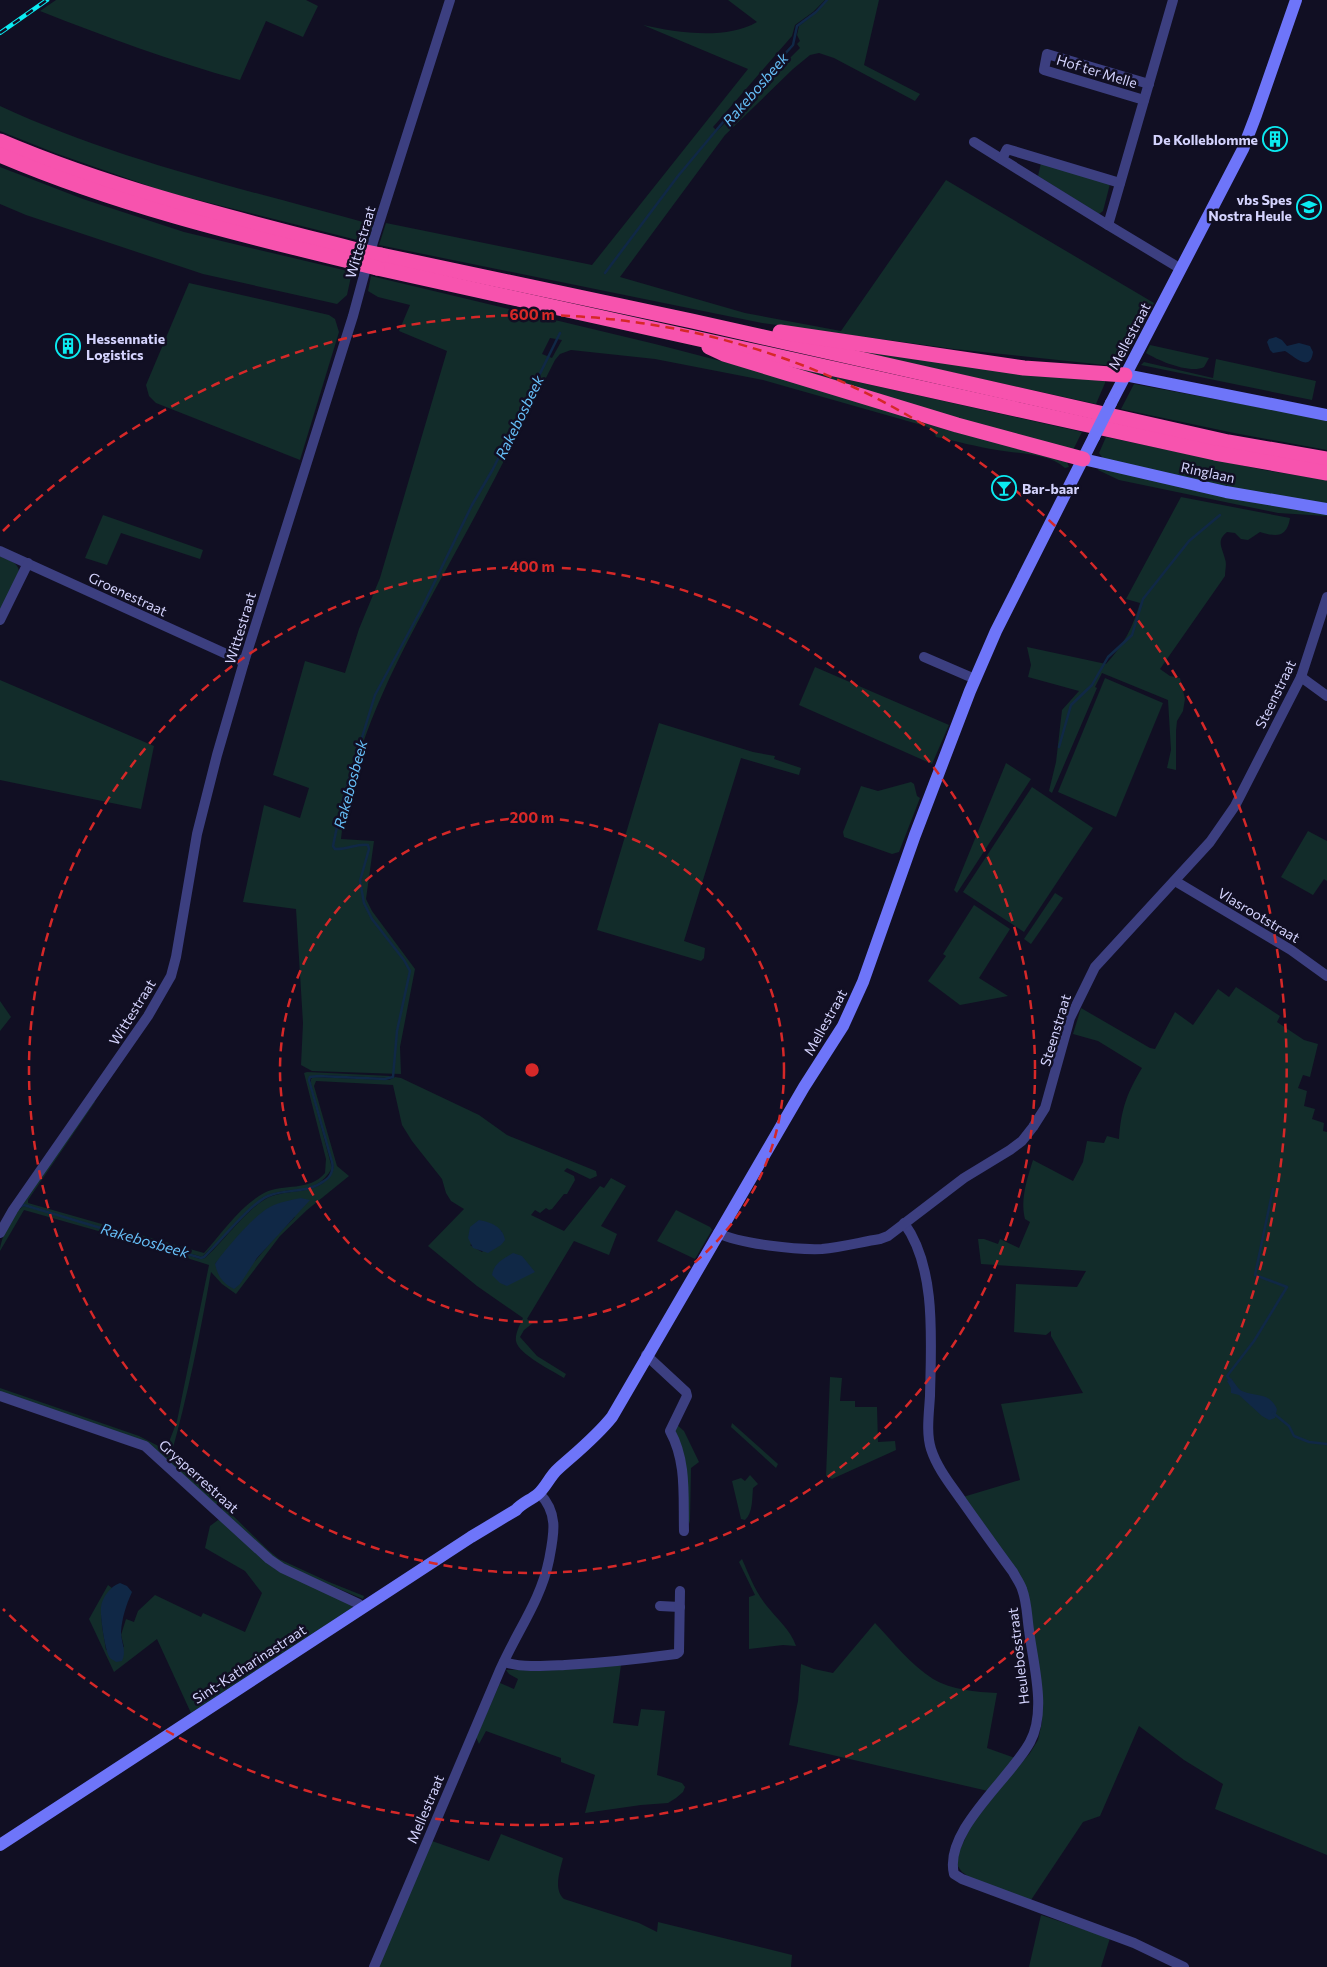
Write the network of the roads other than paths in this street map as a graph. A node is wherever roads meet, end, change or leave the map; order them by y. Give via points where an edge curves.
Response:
1 (450, 0) edge
2 (1173, 0) edge
3 (1296, 0) edge
4 (1149, 84) junction
5 (1144, 100) junction
6 (0, 141) edge
7 (974, 142) dead end
8 (0, 155) edge
9 (1002, 160) junction
10 (1120, 183) junction
11 (1108, 225) junction
12 (355, 256) junction
13 (1181, 269) junction
14 (689, 328) junction
15 (1125, 376) junction
16 (1327, 415) edge
17 (1083, 459) junction
18 (1327, 459) edge
19 (1327, 473) edge
20 (1327, 509) edge
21 (0, 550) edge
22 (28, 563) junction
23 (1327, 597) edge
24 (0, 620) edge
25 (924, 657) dead end
26 (244, 662) junction
27 (1302, 676) junction
28 (975, 679) junction
29 (1327, 696) edge
30 (1175, 881) junction
31 (1327, 976) edge
32 (904, 1224) junction
33 (0, 1232) edge
34 (718, 1232) junction
35 (646, 1355) junction
36 (0, 1396) edge
37 (542, 1496) junction
38 (684, 1531) dead end
39 (680, 1591) dead end
40 (660, 1606) dead end
41 (680, 1606) junction
42 (362, 1608) junction
43 (504, 1662) junction
44 (0, 1845) edge
45 (374, 1967) edge
46 (1184, 1967) edge

1 - 26 street, Wittestraat
2 - 4 street, Hof ter Melle
3 - 13 street, Mellestraat via 1242,150
4 - 5 street, Hof ter Melle
4 - 5 street, Hof ter Melle via 1047,54 1044,70
5 - 10 street, Hof ter Melle
6 - 12 highway via 101,180
7 - 9 street
8 - 12 highway via 96,192 202,225
9 - 10 street via 1007,149
9 - 11 street
10 - 11 street, Hof ter Melle
11 - 13 street
12 - 14 highway, bridge
13 - 15 street, Mellestraat
14 - 15 highway via 722,322 1024,368
14 - 17 highway via 724,354 957,425
14 - 18 highway via 1210,438
14 - 19 highway via 1215,453
15 - 16 street
15 - 17 street, Mellestraat, bridge
17 - 20 street, Ringlaan via 1226,492
17 - 28 street, Mellestraat
21 - 22 street, Groenestraat
22 - 24 street
22 - 26 street, Groenestraat
23 - 27 street, Steenstraat
25 - 28 street
26 - 33 street, Wittestraat via 197,834 171,976 148,1016
27 - 29 street
27 - 30 street, Steenstraat via 1235,806 1210,842
28 - 34 street, Mellestraat via 863,982 843,1026
30 - 31 street, Vlasrootstraat via 1291,950
30 - 32 street, Steenstraat via 1095,967 1070,1018 1045,1108 1022,1141 964,1178
32 - 34 street, Steenstraat via 880,1239 822,1248 742,1241
32 - 46 street, Heulebosstraat via 920,1252 928,1294 931,1449 938,1465 1022,1587 1036,1674 1038,1714 1031,1742 967,1825 955,1849 954,1874 1134,1943
34 - 35 street, Mellestraat
35 - 37 street, Mellestraat via 612,1417 568,1462
35 - 38 street via 687,1396 670,1431 682,1460
36 - 42 street, Grysperrestraat via 144,1446 269,1559
37 - 42 street, Sint-Katharinastraat
37 - 43 street, Mellestraat via 553,1517 549,1562 540,1593
39 - 41 street
40 - 41 street
41 - 43 street via 679,1652 676,1654 607,1663 541,1666
42 - 44 street, Sint-Katharinastraat
43 - 45 street, Mellestraat

